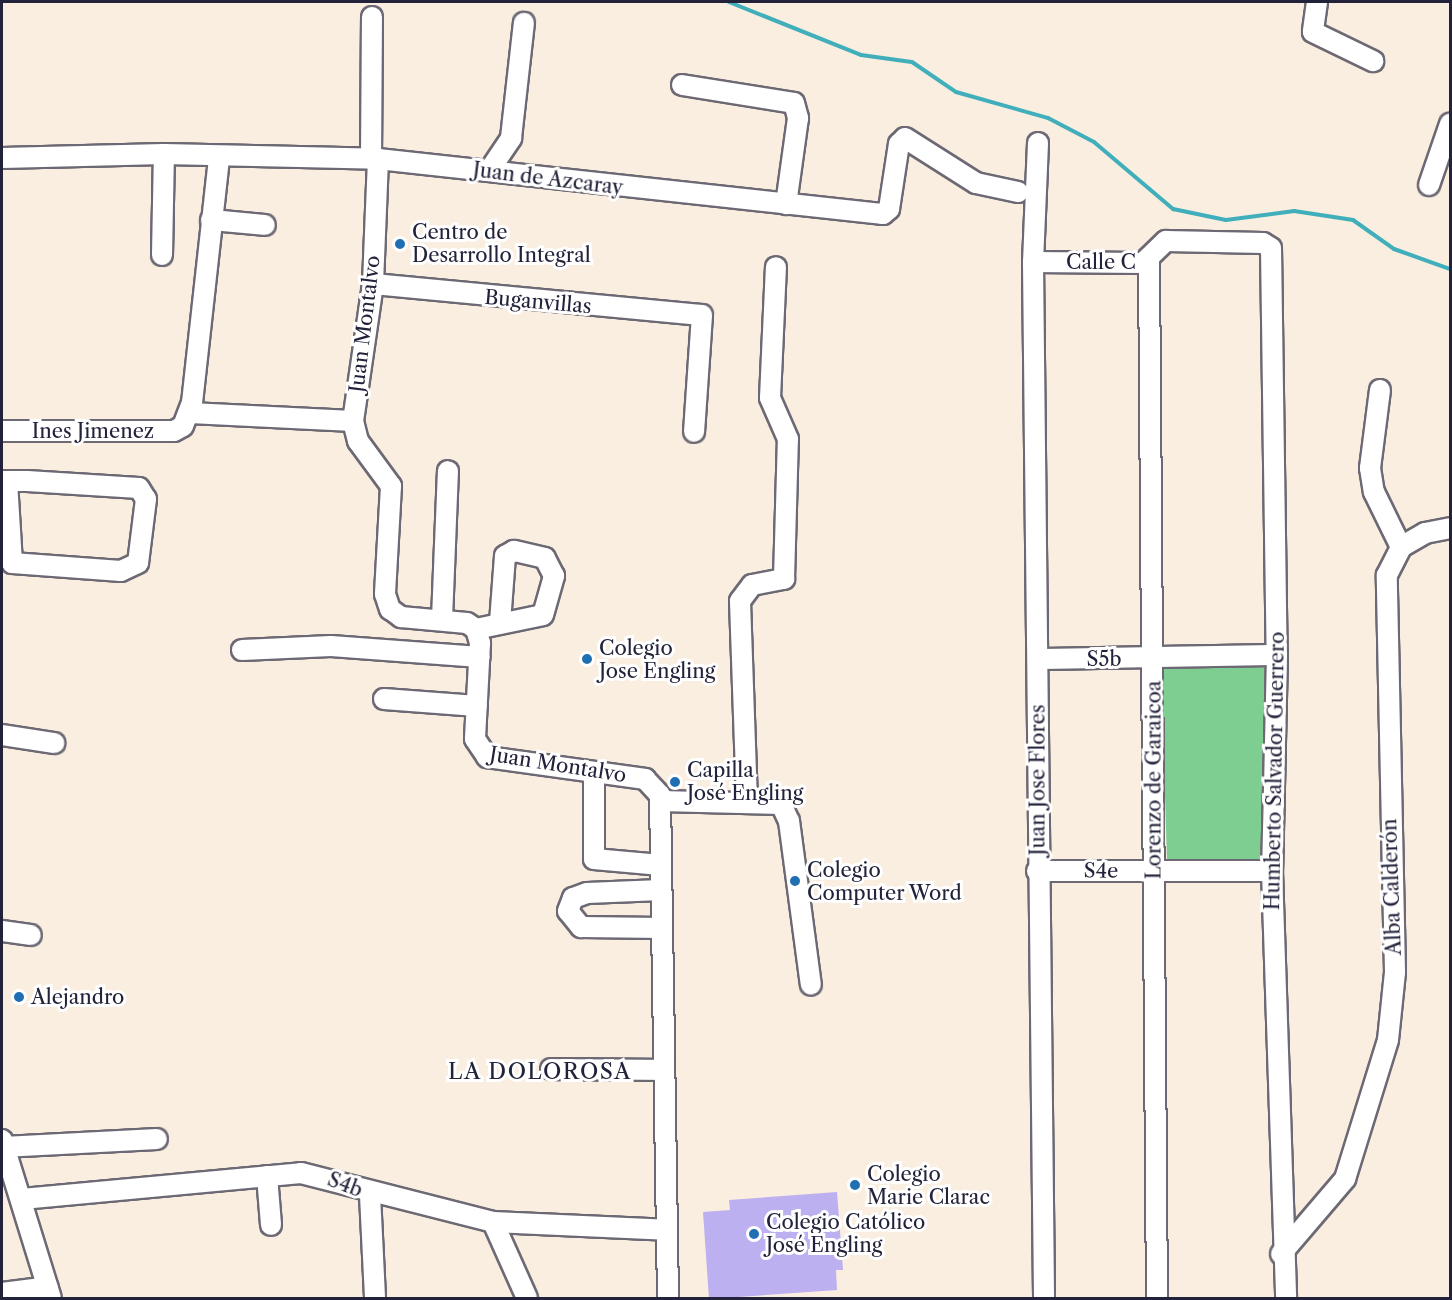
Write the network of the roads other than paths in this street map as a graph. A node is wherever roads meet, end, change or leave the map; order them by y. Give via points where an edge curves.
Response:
1 (1317, 2) edge
2 (372, 17) dead end
3 (524, 23) dead end
4 (1373, 61) dead end
5 (682, 85) dead end
6 (1450, 124) edge
7 (1038, 142) dead end
8 (219, 157) junction
9 (2, 158) edge
10 (374, 159) junction
11 (163, 162) junction
12 (492, 166) junction
13 (1429, 185) dead end
14 (1018, 192) dead end
15 (786, 204) junction
16 (211, 220) junction
17 (265, 225) dead end
18 (1267, 244) joint
19 (162, 255) dead end
20 (1149, 261) junction
21 (1033, 262) junction
22 (776, 267) dead end
23 (373, 284) junction
24 (1380, 390) dead end
25 (187, 419) junction
26 (353, 421) junction
27 (2, 431) edge
28 (694, 432) dead end
29 (448, 471) dead end
30 (4, 481) edge
31 (1450, 528) edge
32 (1401, 547) junction
33 (442, 619) junction
34 (500, 622) dead end
35 (476, 629) junction
36 (242, 650) dead end
37 (1277, 655) junction
38 (480, 657) junction
39 (1038, 659) junction
40 (1154, 659) junction
41 (384, 699) dead end
42 (477, 706) junction
43 (2, 735) edge
44 (54, 743) dead end
45 (594, 772) junction
46 (660, 801) junction
47 (747, 802) junction
48 (661, 865) junction
49 (1037, 871) junction
50 (1272, 871) junction
51 (1154, 872) junction
52 (661, 890) junction
53 (662, 928) junction
54 (2, 931) edge
55 (31, 935) dead end
56 (811, 985) dead end
57 (551, 1069) dead end
58 (664, 1071) junction
59 (157, 1139) dead end
60 (3, 1143) edge
61 (267, 1176) junction
62 (370, 1195) junction
63 (22, 1199) junction
64 (493, 1222) junction
65 (271, 1225) dead end
66 (666, 1230) junction
67 (1281, 1254) junction
68 (2, 1293) edge
69 (50, 1293) edge
70 (375, 1299) edge
71 (527, 1299) edge
72 (668, 1299) edge
73 (1044, 1299) edge
74 (1157, 1299) edge
75 (1286, 1299) edge

1 - 4 street via 1313,32
2 - 10 street, Juan Montalvo
3 - 12 street via 513,128
5 - 15 street via 794,104 798,118
6 - 13 street
7 - 21 street, Juan Jose Flores
8 - 10 street, Juan de Azcaray
8 - 11 street, Juan de Azcaray
8 - 16 street
9 - 11 street, Juan de Azcaray
10 - 12 street, Juan de Azcaray
10 - 23 street, Juan Montalvo
11 - 19 street
12 - 15 street, Juan de Azcaray via 599,187
14 - 15 street, Juan de Azcaray via 976,183 905,138 899,144 889,209 883,214
16 - 17 street
16 - 25 street
18 - 20 street, Calle C via 1166,241
18 - 37 street, Humberto Salvador Guerrero
20 - 21 street, Calle C
20 - 40 street, Lorenzo de Garaicoa
21 - 39 street, Juan Jose Flores
22 - 47 street via 770,398 788,440 784,579 777,585 752,585 740,601
23 - 26 street, Juan Montalvo
23 - 28 street, Buganvillas via 704,317
24 - 32 street via 1370,468 1374,492
25 - 26 street, Ines Jimenez
25 - 27 street, Ines Jimenez via 174,431
26 - 33 street, Juan Montalvo via 358,441 391,486 385,594 390,609 401,617
29 - 33 street
30 - 30 street via 139,488 146,500 138,562 121,571 12,562
31 - 32 street via 1425,533
32 - 67 street, Alba Calderón via 1387,575 1395,972 1388,1040 1345,1179
33 - 35 street, Juan Montalvo
34 - 35 street
35 - 38 street, Juan Montalvo
36 - 38 street via 331,646
37 - 40 street, S5b
37 - 50 street, Humberto Salvador Guerrero
38 - 42 street, Juan Montalvo
39 - 40 street, S5b
39 - 49 street, Juan Jose Flores
40 - 51 street, Lorenzo de Garaicoa
41 - 42 street
42 - 45 street, Juan Montalvo via 475,739 487,757
43 - 44 street
45 - 46 street, Juan Montalvo via 645,779 655,784
45 - 48 street via 594,859
46 - 47 street
46 - 48 street
47 - 56 street via 781,804 786,812
48 - 52 street
49 - 51 street, S4e
49 - 73 street, Juan Jose Flores
50 - 51 street, S4e
50 - 67 street, Humberto Salvador Guerrero
51 - 74 street, Lorenzo de Garaicoa
52 - 53 street
52 - 53 street via 587,893 573,898 568,911 581,927
53 - 58 street
54 - 55 street
57 - 58 street
58 - 66 street
59 - 60 street
60 - 63 street
61 - 62 street, S4b via 319,1174
61 - 63 street, S4b
61 - 65 street
62 - 64 street, S4b
62 - 70 street
63 - 69 street
64 - 66 street, S4b
64 - 71 street
66 - 72 street
67 - 75 street, Humberto Salvador Guerrero
68 - 69 street

